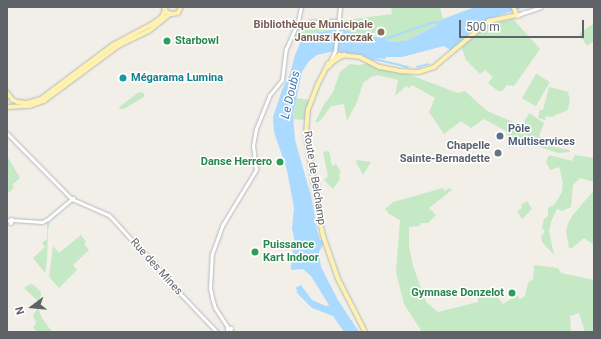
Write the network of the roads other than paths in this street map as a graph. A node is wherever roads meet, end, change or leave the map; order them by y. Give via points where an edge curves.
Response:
1 (181, 7) edge
2 (301, 7) edge
3 (340, 7) edge
4 (541, 7) edge
5 (165, 9) edge
6 (516, 12) edge
7 (170, 14) junction
8 (338, 20) junction
9 (298, 24) junction
10 (336, 53) junction
11 (345, 55) junction
12 (326, 70) junction
13 (7, 92) edge
14 (12, 99) junction
15 (8, 107) edge
16 (7, 133) edge
17 (73, 198) junction
18 (10, 223) edge
19 (228, 331) edge
20 (217, 332) edge
21 (366, 332) edge

1 - 7 main road via 178,13
2 - 9 street
3 - 8 street
4 - 6 street
5 - 7 main road
5 - 14 main road via 162,17 154,24 113,45 41,99 23,103
6 - 11 main road via 482,27 434,67 419,72 380,67 360,57
7 - 15 main road via 149,31 118,46 44,101 30,106
8 - 9 street
8 - 10 street
9 - 19 street via 286,49 282,80 269,96 256,129 253,146 255,173 222,226 212,254 212,298
10 - 11 main road
10 - 12 street, Route de Belchamp
10 - 21 main road, Route de Belchamp via 317,86 308,110 307,142 323,236 338,279
11 - 12 main road via 334,61
12 - 21 main road, Route de Belchamp via 313,99 307,124 320,219 339,279
13 - 14 main road
14 - 15 main road
16 - 17 street, Rue des Mines
17 - 18 street via 48,220
17 - 20 street, Rue des Mines via 109,215

